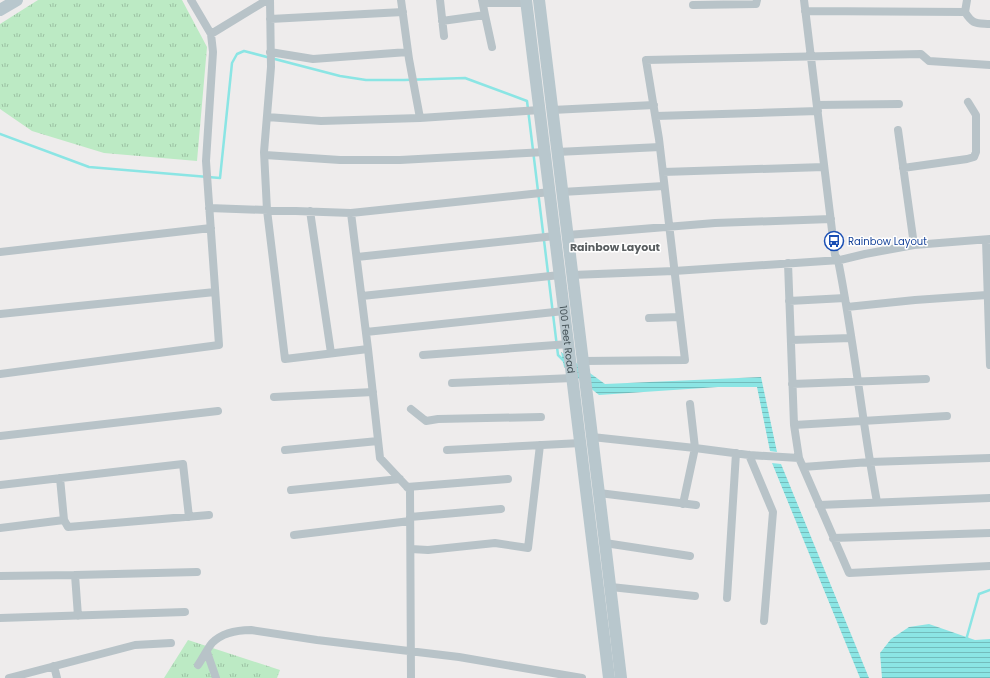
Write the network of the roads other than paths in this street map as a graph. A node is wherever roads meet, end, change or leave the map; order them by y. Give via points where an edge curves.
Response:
1 (17, 0) edge
2 (192, 0) edge
3 (268, 0) edge
4 (401, 0) edge
5 (440, 0) edge
6 (757, 0) edge
7 (804, 0) edge
8 (967, 0) edge
9 (482, 1) edge
10 (531, 1) edge
11 (693, 5) dead end
12 (0, 10) edge
13 (805, 11) junction
14 (403, 12) junction
15 (966, 12) junction
16 (485, 15) junction
17 (270, 19) junction
18 (442, 21) junction
19 (990, 24) edge
20 (211, 34) junction
21 (444, 36) dead end
22 (492, 47) dead end
23 (270, 52) junction
24 (408, 52) junction
25 (812, 57) junction
26 (990, 65) edge
27 (968, 102) dead end
28 (899, 104) dead end
29 (654, 105) junction
30 (818, 108) junction
31 (540, 110) junction
32 (552, 110) junction
33 (656, 116) junction
34 (267, 117) junction
35 (420, 118) junction
36 (898, 130) dead end
37 (660, 147) junction
38 (545, 152) junction
39 (557, 152) junction
40 (265, 156) junction
41 (824, 167) junction
42 (903, 168) junction
43 (663, 172) junction
44 (664, 186) junction
45 (550, 192) junction
46 (562, 192) junction
47 (209, 208) junction
48 (267, 210) junction
49 (310, 211) junction
50 (351, 213) junction
51 (831, 220) junction
52 (668, 227) junction
53 (211, 228) junction
54 (561, 235) junction
55 (988, 240) edge
56 (914, 245) junction
57 (0, 252) edge
58 (357, 257) junction
59 (838, 260) junction
60 (788, 263) junction
61 (674, 271) junction
62 (560, 275) junction
63 (572, 275) junction
64 (216, 292) junction
65 (988, 295) junction
66 (362, 296) junction
67 (846, 298) junction
68 (789, 301) junction
69 (847, 307) junction
70 (564, 311) junction
71 (0, 314) edge
72 (680, 317) junction
73 (649, 318) dead end
74 (366, 332) junction
75 (852, 338) junction
76 (791, 340) junction
77 (575, 344) junction
78 (368, 349) junction
79 (331, 353) junction
80 (423, 355) dead end
81 (583, 361) junction
82 (990, 365) edge
83 (0, 374) edge
84 (573, 378) junction
85 (926, 379) dead end
86 (858, 381) junction
87 (452, 383) dead end
88 (792, 384) junction
89 (373, 392) junction
90 (274, 397) dead end
91 (690, 404) dead end
92 (411, 409) dead end
93 (218, 411) dead end
94 (946, 416) dead end
95 (541, 417) dead end
96 (864, 422) junction
97 (794, 425) junction
98 (0, 436) edge
99 (592, 437) junction
100 (378, 441) junction
101 (580, 443) junction
102 (540, 445) junction
103 (695, 448) junction
104 (285, 450) dead end
105 (447, 450) dead end
106 (736, 453) junction
107 (749, 455) junction
108 (799, 458) junction
109 (990, 458) edge
110 (870, 462) junction
111 (803, 467) junction
112 (60, 478) junction
113 (400, 479) junction
114 (508, 479) dead end
115 (0, 485) edge
116 (407, 487) junction
117 (291, 490) dead end
118 (599, 493) junction
119 (990, 498) edge
120 (877, 502) junction
121 (683, 504) junction
122 (696, 505) dead end
123 (819, 505) junction
124 (502, 509) dead end
125 (209, 515) dead end
126 (190, 517) junction
127 (410, 519) junction
128 (64, 520) junction
129 (0, 528) edge
130 (990, 533) edge
131 (294, 535) dead end
132 (833, 538) junction
133 (605, 543) junction
134 (411, 549) junction
135 (690, 556) dead end
136 (990, 566) edge
137 (197, 572) dead end
138 (75, 575) junction
139 (0, 576) edge
140 (611, 587) junction
141 (695, 596) dead end
142 (727, 598) dead end
143 (185, 612) dead end
144 (78, 616) junction
145 (0, 618) edge
146 (764, 621) dead end
147 (171, 643) dead end
148 (207, 652) junction
149 (412, 652) junction
150 (198, 665) dead end
151 (54, 666) junction
152 (526, 670) junction
153 (8, 678) edge
154 (57, 678) edge
155 (216, 678) edge
156 (412, 678) edge
157 (523, 678) edge
158 (582, 678) edge
159 (609, 678) edge
160 (620, 678) edge

1 - 12 main road
2 - 20 street
3 - 17 street
3 - 20 street
4 - 14 street
5 - 18 street
6 - 11 street via 756,4
7 - 13 street
8 - 15 street
9 - 10 street
9 - 16 street
10 - 31 main road, 100 Feet Road
10 - 32 main road, 100 Feet Road
13 - 15 street
13 - 25 street
14 - 17 street
14 - 24 street
15 - 19 street via 975,23
16 - 18 street
16 - 22 street
17 - 23 street
18 - 21 street
20 - 47 street via 213,52 206,161
23 - 24 street via 313,59
23 - 34 street
24 - 35 street
25 - 26 street via 921,54 929,61
25 - 29 street via 646,60
25 - 30 street
27 - 42 street via 976,116 974,157
28 - 30 street
29 - 32 street
29 - 33 street
30 - 33 street
30 - 41 street
31 - 35 street
31 - 38 main road, 100 Feet Road
32 - 39 main road, 100 Feet Road
33 - 37 street
34 - 35 street via 321,121
34 - 40 street
36 - 42 street
37 - 39 street
37 - 43 street
38 - 40 street via 392,160
38 - 45 main road, 100 Feet Road
39 - 46 main road, 100 Feet Road
40 - 48 street
41 - 43 street
41 - 51 street
42 - 56 street
43 - 44 street
44 - 46 street
44 - 52 street
45 - 50 street
45 - 54 main road, 100 Feet Road
46 - 54 main road, 100 Feet Road
47 - 48 street
47 - 53 street
48 - 49 street
48 - 79 street via 285,359
49 - 50 street
49 - 79 street
50 - 58 street
51 - 52 street
51 - 59 street via 835,255
52 - 54 street
52 - 61 street
53 - 57 street
53 - 64 street
54 - 58 street
54 - 62 main road, 100 Feet Road
54 - 63 main road, 100 Feet Road
55 - 56 street
55 - 65 street
56 - 59 street
58 - 66 street
59 - 60 street
59 - 67 street
60 - 61 street
60 - 68 street
61 - 63 street
61 - 72 street
62 - 66 street
62 - 70 main road, 100 Feet Road
63 - 77 main road, 100 Feet Road
64 - 71 street
64 - 83 street via 219,345
65 - 69 street
65 - 82 street
66 - 74 street
67 - 68 street
67 - 69 street
68 - 76 street
69 - 75 street
70 - 74 street
70 - 77 main road, 100 Feet Road
72 - 73 street
72 - 81 street via 685,360
74 - 78 street
75 - 76 street
75 - 86 street
76 - 88 street
77 - 80 street
77 - 81 main road, 100 Feet Road
77 - 84 main road, 100 Feet Road
78 - 79 street
78 - 89 street
81 - 99 main road, 100 Feet Road
84 - 87 street
84 - 101 main road, 100 Feet Road
85 - 86 street
86 - 88 street
86 - 96 street
88 - 97 street
89 - 90 street
89 - 100 street
91 - 103 street
92 - 95 street via 426,421
93 - 98 street
94 - 96 street
96 - 97 street
96 - 110 street
97 - 108 street
99 - 103 street
99 - 118 main road, 100 Feet Road
100 - 104 street
100 - 113 street via 380,458
101 - 102 street
101 - 159 main road, 100 Feet Road
102 - 105 street
102 - 134 street via 528,548 495,543 428,550
103 - 106 street
103 - 121 street
106 - 107 street
106 - 142 street
107 - 108 street
107 - 146 street via 773,512
108 - 111 street
109 - 110 street
110 - 111 street
110 - 120 street
111 - 123 street
112 - 115 street
112 - 126 street via 183,464
112 - 128 street
113 - 116 street
113 - 117 street
114 - 116 street
116 - 127 street via 410,490
118 - 121 street
118 - 133 main road, 100 Feet Road
119 - 120 street
120 - 123 street
121 - 122 street
123 - 132 street
124 - 127 street
125 - 126 street
126 - 128 street via 68,527
127 - 131 street
127 - 134 street
128 - 129 street
130 - 132 street
132 - 136 street via 849,573
133 - 135 street
133 - 140 main road, 100 Feet Road
134 - 149 street
137 - 138 street
138 - 139 street
138 - 144 street
140 - 141 street
140 - 160 main road, 100 Feet Road
143 - 144 street
144 - 145 street
147 - 151 street via 135,645
148 - 149 street via 211,644 228,633 251,630
148 - 150 street
148 - 155 street
149 - 152 street via 459,657
149 - 156 street
151 - 153 street
151 - 154 street
152 - 157 street
152 - 158 street

